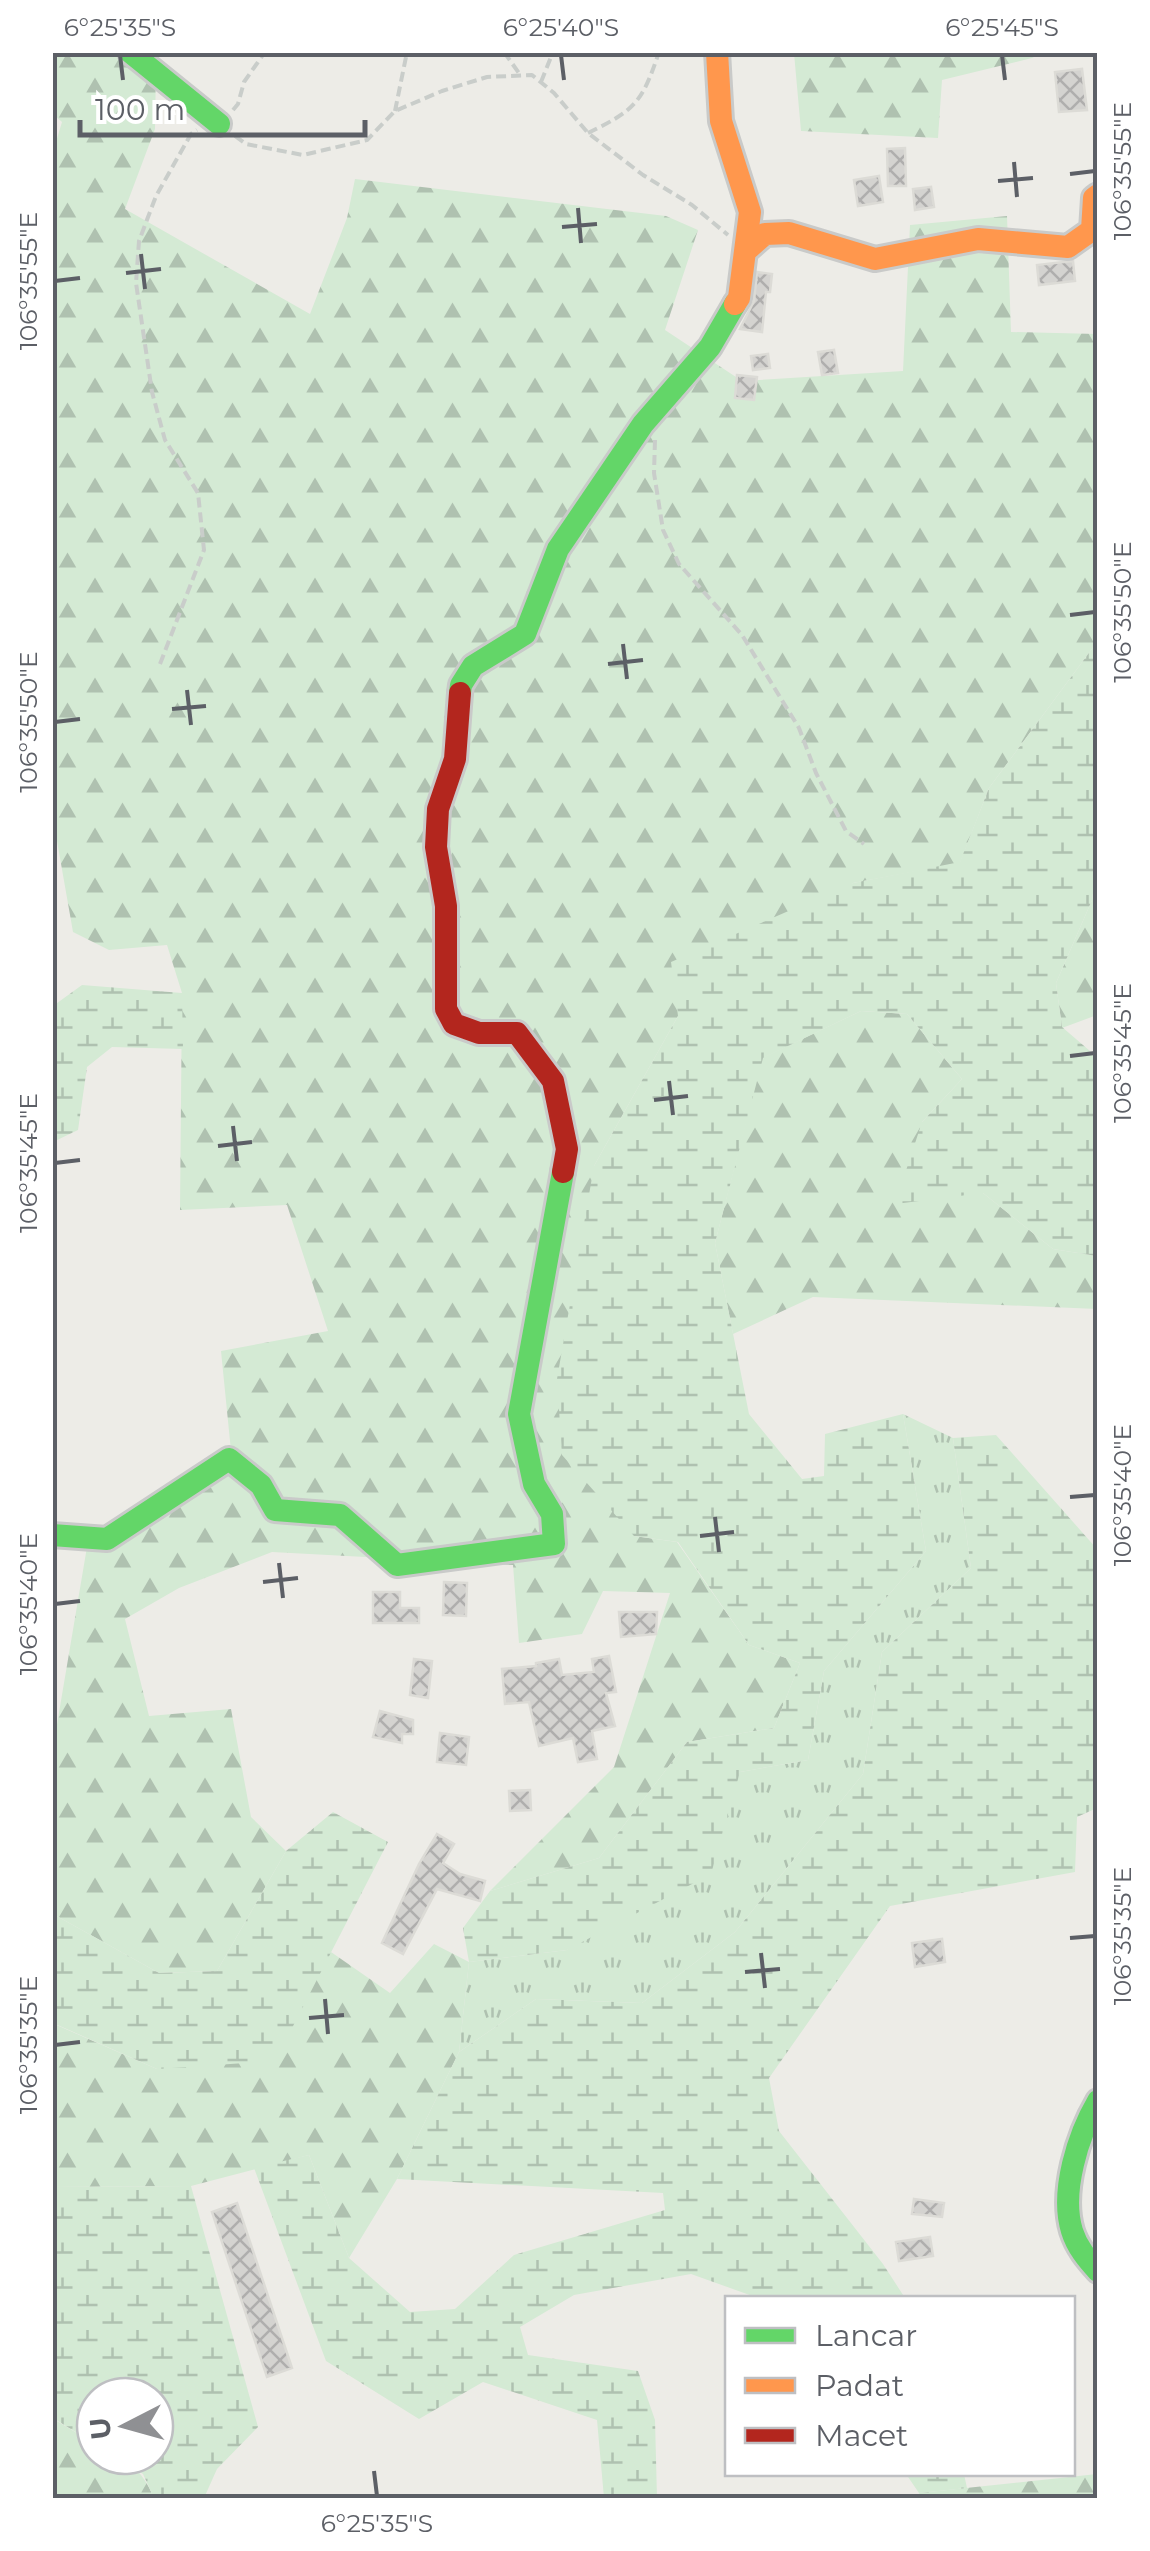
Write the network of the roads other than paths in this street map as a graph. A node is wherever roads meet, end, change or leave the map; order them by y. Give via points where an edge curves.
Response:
1 (130, 52) edge
2 (717, 52) edge
3 (219, 124) road end
4 (1098, 195) edge
5 (748, 249) junction
6 (52, 1535) edge
7 (1098, 2101) edge
8 (1098, 2271) edge

1 - 3 street
2 - 5 street via 721,121 750,212
4 - 5 street via 1092,230 1068,247 978,239 876,260 789,233 766,234
5 - 6 street via 740,298 558,550 525,634 473,666 461,686 456,759 438,810 446,1009 454,1024 517,1033 554,1081 567,1149 519,1414 534,1484 552,1514 554,1544 397,1565 340,1515 275,1510 261,1485 229,1459 106,1538
7 - 8 street via 1082,2134 1066,2202 1075,2242

